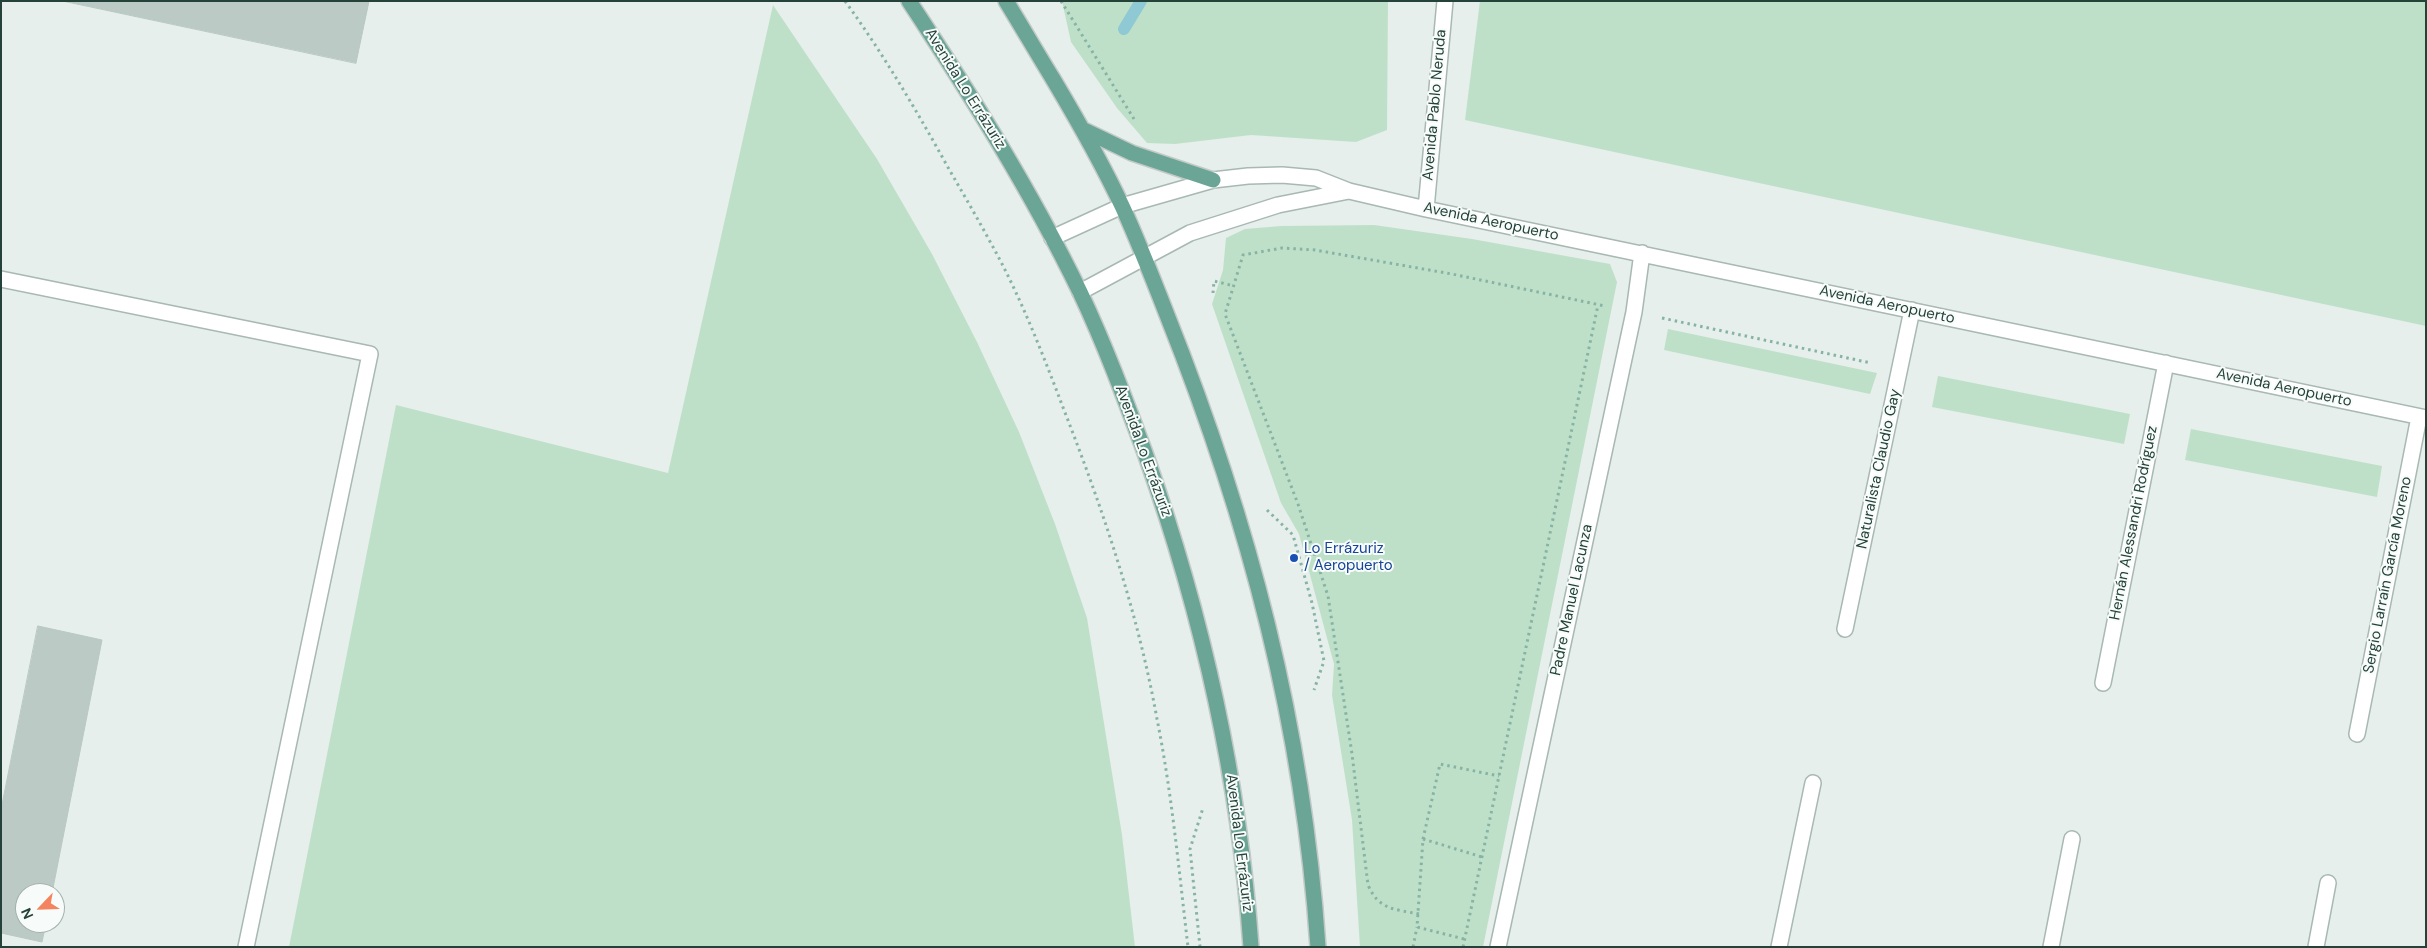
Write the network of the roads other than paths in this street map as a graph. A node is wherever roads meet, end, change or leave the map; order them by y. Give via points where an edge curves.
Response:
1 (909, 1) edge
2 (1006, 1) edge
3 (1444, 1) edge
4 (1084, 130) junction
5 (1213, 180) junction
6 (1349, 191) junction
7 (1122, 206) junction
8 (1426, 209) junction
9 (1052, 238) junction
10 (1642, 253) junction
11 (1145, 257) junction
12 (1, 279) edge
13 (1080, 292) junction
14 (1912, 310) junction
15 (2166, 363) junction
16 (2423, 418) edge
17 (1845, 629) dead end
18 (2103, 683) dead end
19 (2357, 734) dead end
20 (1813, 783) dead end
21 (2072, 839) dead end
22 (2328, 883) dead end
23 (246, 947) edge
24 (1251, 947) edge
25 (1318, 947) edge
26 (1498, 947) edge
27 (1779, 947) edge
28 (2051, 947) edge
29 (2316, 947) edge

1 - 9 main road, Avenida Lo Errázuriz via 1014,166
2 - 4 main road
3 - 8 street, Avenida Pablo Neruda
4 - 5 main road via 1132,153
4 - 7 main road
5 - 6 street, Avenida Aeropuerto via 1282,175 1316,178
5 - 7 street, Avenida Aeropuerto
6 - 8 street, Avenida Aeropuerto
6 - 11 street, Avenida Aeropuerto via 1269,208 1181,237
7 - 9 street, Avenida Aeropuerto
7 - 11 main road
8 - 10 street, Avenida Aeropuerto
9 - 13 main road, Avenida Lo Errázuriz
10 - 14 street, Avenida Aeropuerto
10 - 26 street, Padre Manuel Lacunza via 1634,312
11 - 13 street, Avenida Aeropuerto
11 - 25 main road via 1217,445 1275,648 1304,814
12 - 23 street via 370,354
13 - 24 main road, Avenida Lo Errázuriz via 1122,389 1163,503 1193,602 1227,750 1242,846
14 - 15 street, Avenida Aeropuerto
14 - 17 street, Naturalista Claudio Gay
15 - 16 street, Avenida Aeropuerto
15 - 18 street, Hernán Alessandri Rodríguez
16 - 19 street, Sergio Larraín García Moreno
20 - 27 street
21 - 28 street
22 - 29 street

